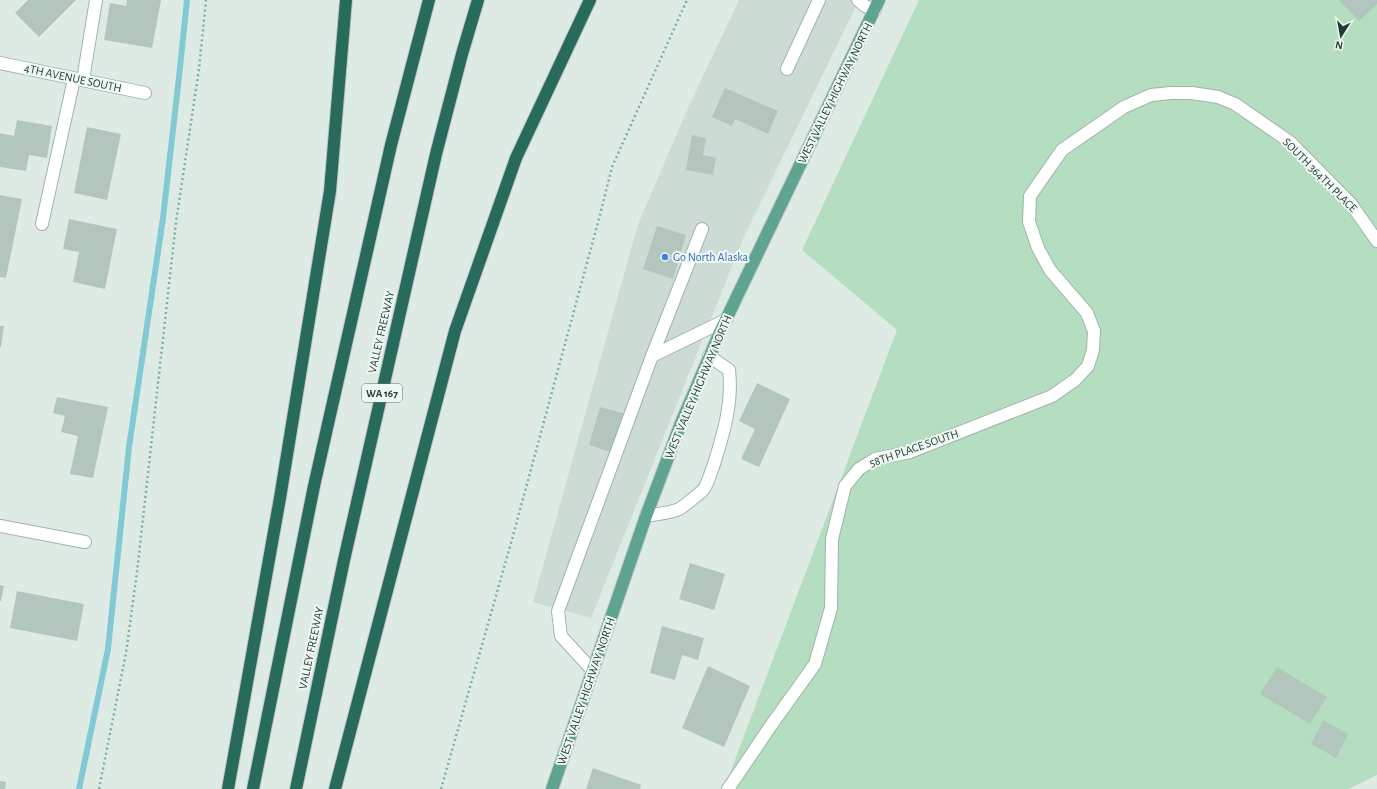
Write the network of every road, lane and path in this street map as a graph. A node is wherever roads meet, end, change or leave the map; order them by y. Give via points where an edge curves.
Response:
1 (96, 0) edge
2 (206, 0) edge
3 (346, 0) edge
4 (429, 0) edge
5 (478, 0) edge
6 (590, 0) edge
7 (687, 0) edge
8 (819, 0) edge
9 (858, 0) edge
10 (877, 5) edge
11 (0, 63) edge
12 (787, 69) dead end
13 (78, 80) junction
14 (145, 92) dead end
15 (1062, 150) joint
16 (42, 224) dead end
17 (702, 229) dead end
18 (1377, 241) edge
19 (726, 320) junction
20 (652, 356) junction
21 (709, 356) junction
22 (646, 516) junction
23 (0, 526) edge
24 (85, 542) dead end
25 (593, 671) junction
26 (99, 789) edge
27 (228, 789) edge
28 (253, 789) edge
29 (296, 789) edge
30 (335, 789) edge
31 (441, 789) edge
32 (552, 789) edge
33 (728, 789) edge

1 - 13 street
2 - 26 path via 199,69 176,222 136,580 126,653
3 - 27 highway via 330,191 280,498
4 - 28 highway via 391,146 316,479
5 - 29 highway, VALLEY FREEWAY / WA 167 via 436,154 342,567
6 - 30 highway via 516,158 455,331
7 - 31 path via 612,167
8 - 12 street
9 - 10 street via 865,6
10 - 19 main road, WEST VALLEY HIGHWAY NORTH
11 - 13 street, 4TH AVENUE SOUTH
13 - 14 street, 4TH AVENUE SOUTH
13 - 16 street
15 - 18 street, SOUTH 364TH PLACE via 1124,107 1151,95 1192,93 1218,97 1235,104 1290,142 1351,204
15 - 33 street, 58TH PLACE SOUTH via 1030,196 1029,222 1038,248 1050,270 1087,313 1094,330 1093,350 1088,366 1075,380 1052,396 910,452 875,459 859,469 845,486 832,539 831,608 815,664
17 - 20 street
19 - 20 street
19 - 21 main road, WEST VALLEY HIGHWAY NORTH
20 - 25 street via 558,611 561,636
21 - 22 main road, WEST VALLEY HIGHWAY NORTH
21 - 22 street via 729,370 731,386 725,421 708,479 704,489 680,509
22 - 25 main road, WEST VALLEY HIGHWAY NORTH
23 - 24 street
25 - 32 main road, WEST VALLEY HIGHWAY NORTH

